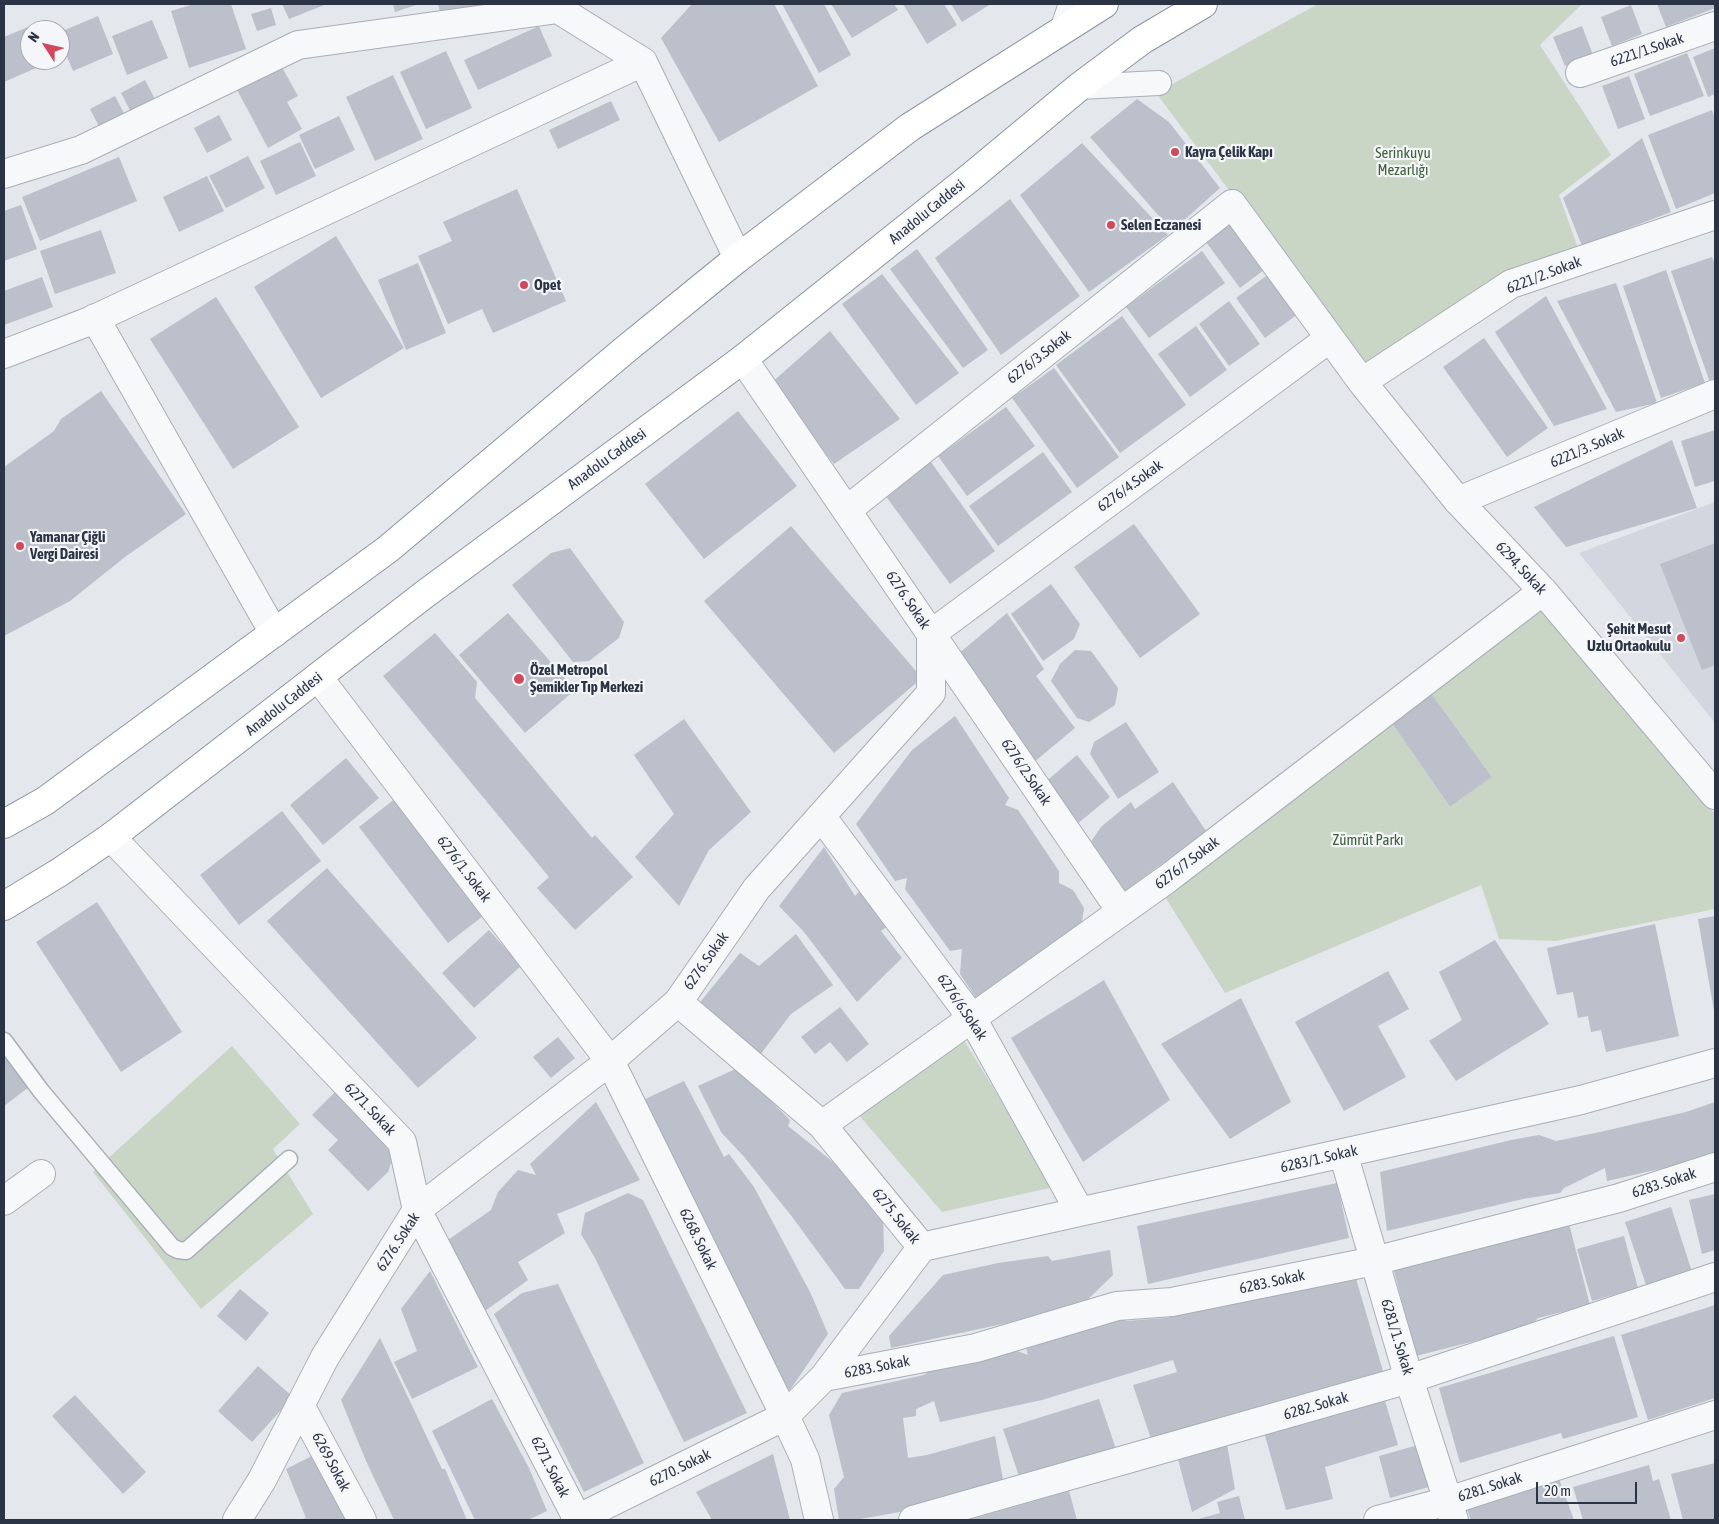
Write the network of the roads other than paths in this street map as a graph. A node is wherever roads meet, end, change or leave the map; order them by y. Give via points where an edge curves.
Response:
1 (1071, 4) edge
2 (1104, 4) edge
3 (1203, 4) edge
4 (1715, 26) edge
5 (1062, 30) junction
6 (643, 62) junction
7 (1580, 73) dead end
8 (1159, 83) dead end
9 (1079, 87) junction
10 (4, 174) edge
11 (1232, 204) joint
12 (1715, 215) edge
13 (738, 258) junction
14 (95, 318) junction
15 (1330, 338) junction
16 (4, 354) edge
17 (743, 359) junction
18 (1362, 382) junction
19 (1715, 394) edge
20 (1458, 501) junction
21 (847, 510) junction
22 (1543, 591) junction
23 (274, 632) junction
24 (930, 634) junction
25 (318, 677) junction
26 (1715, 795) edge
27 (821, 816) junction
28 (4, 824) edge
29 (112, 837) junction
30 (4, 906) edge
31 (1121, 911) junction
32 (678, 1002) junction
33 (972, 1018) junction
34 (4, 1041) edge
35 (610, 1062) junction
36 (1715, 1063) edge
37 (822, 1125) junction
38 (1343, 1154) junction
39 (289, 1159) dead end
40 (1715, 1167) edge
41 (41, 1174) dead end
42 (4, 1201) edge
43 (418, 1210) junction
44 (1080, 1212) junction
45 (922, 1247) junction
46 (1374, 1261) junction
47 (1715, 1277) edge
48 (824, 1377) junction
49 (1410, 1379) junction
50 (300, 1405) junction
51 (1715, 1415) edge
52 (785, 1416) junction
53 (1451, 1510) edge
54 (237, 1520) edge
55 (362, 1520) edge
56 (577, 1520) edge
57 (819, 1520) edge
58 (913, 1520) edge
59 (1378, 1520) edge

1 - 5 street
2 - 5 highway
3 - 9 highway, Anadolu Caddesi via 1142,40
4 - 7 street, 6221/1.Sokak
5 - 13 highway via 910,126
6 - 10 street via 558,9 298,46 81,150
6 - 13 street
6 - 14 street
8 - 9 street
9 - 17 highway, Anadolu Caddesi
11 - 15 street, 6294. Sokak
11 - 21 street, 6276/3.Sokak
12 - 18 street, 6221/2. Sokak via 1511,284
13 - 23 highway via 388,549
14 - 16 street
14 - 23 street
15 - 18 street, 6294. Sokak
15 - 24 street, 6276/4.Sokak
17 - 21 street, 6276. Sokak
17 - 25 highway, Anadolu Caddesi
18 - 20 street, 6294. Sokak
19 - 20 street, 6221/3. Sokak
20 - 22 street, 6294. Sokak
21 - 24 street, 6276. Sokak
22 - 26 street, 6294. Sokak
22 - 31 street, 6276/7.Sokak
23 - 28 highway via 45,801
24 - 27 street, 6276. Sokak via 930,693
24 - 31 street, 6276/2.Sokak
25 - 29 highway, Anadolu Caddesi
25 - 35 street, 6276/1. Sokak
27 - 32 street, 6276. Sokak via 757,888
27 - 33 street, 6276/6.Sokak
29 - 30 highway, Anadolu Caddesi
29 - 43 street, 6271. Sokak via 402,1142
31 - 33 street, 6276/7.Sokak
32 - 35 street, 6276. Sokak
32 - 37 street, 6275. Sokak
33 - 37 street, 6276/7.Sokak
33 - 44 street, 6276/6.Sokak
34 - 39 lane via 41,1091 172,1247 178,1250 186,1252
35 - 43 street, 6276. Sokak
35 - 52 street, 6268. Sokak
36 - 38 street, 6283/1. Sokak via 1581,1100
37 - 45 street, 6275. Sokak
38 - 44 street, 6283/1. Sokak
38 - 46 street, 6281/1. Sokak
40 - 46 street, 6283. Sokak via 1619,1198
41 - 42 street
43 - 50 street, 6276. Sokak via 325,1357
43 - 56 street, 6271. Sokak
44 - 45 street, 6283/1. Sokak
45 - 48 street, 6275. Sokak
46 - 48 street, 6283. Sokak via 1172,1302 1118,1306 976,1348
46 - 49 street, 6281/1. Sokak
47 - 49 street, 6282. Sokak
48 - 52 street, 6275. Sokak
49 - 53 street, 6281/1. Sokak
49 - 58 street, 6282. Sokak
50 - 54 street, 6276. Sokak via 262,1480
50 - 55 street, 6269.Sokak
51 - 53 street, 6281. Sokak
52 - 56 street, 6270. Sokak
52 - 57 street via 805,1460
53 - 59 street, 6281. Sokak

